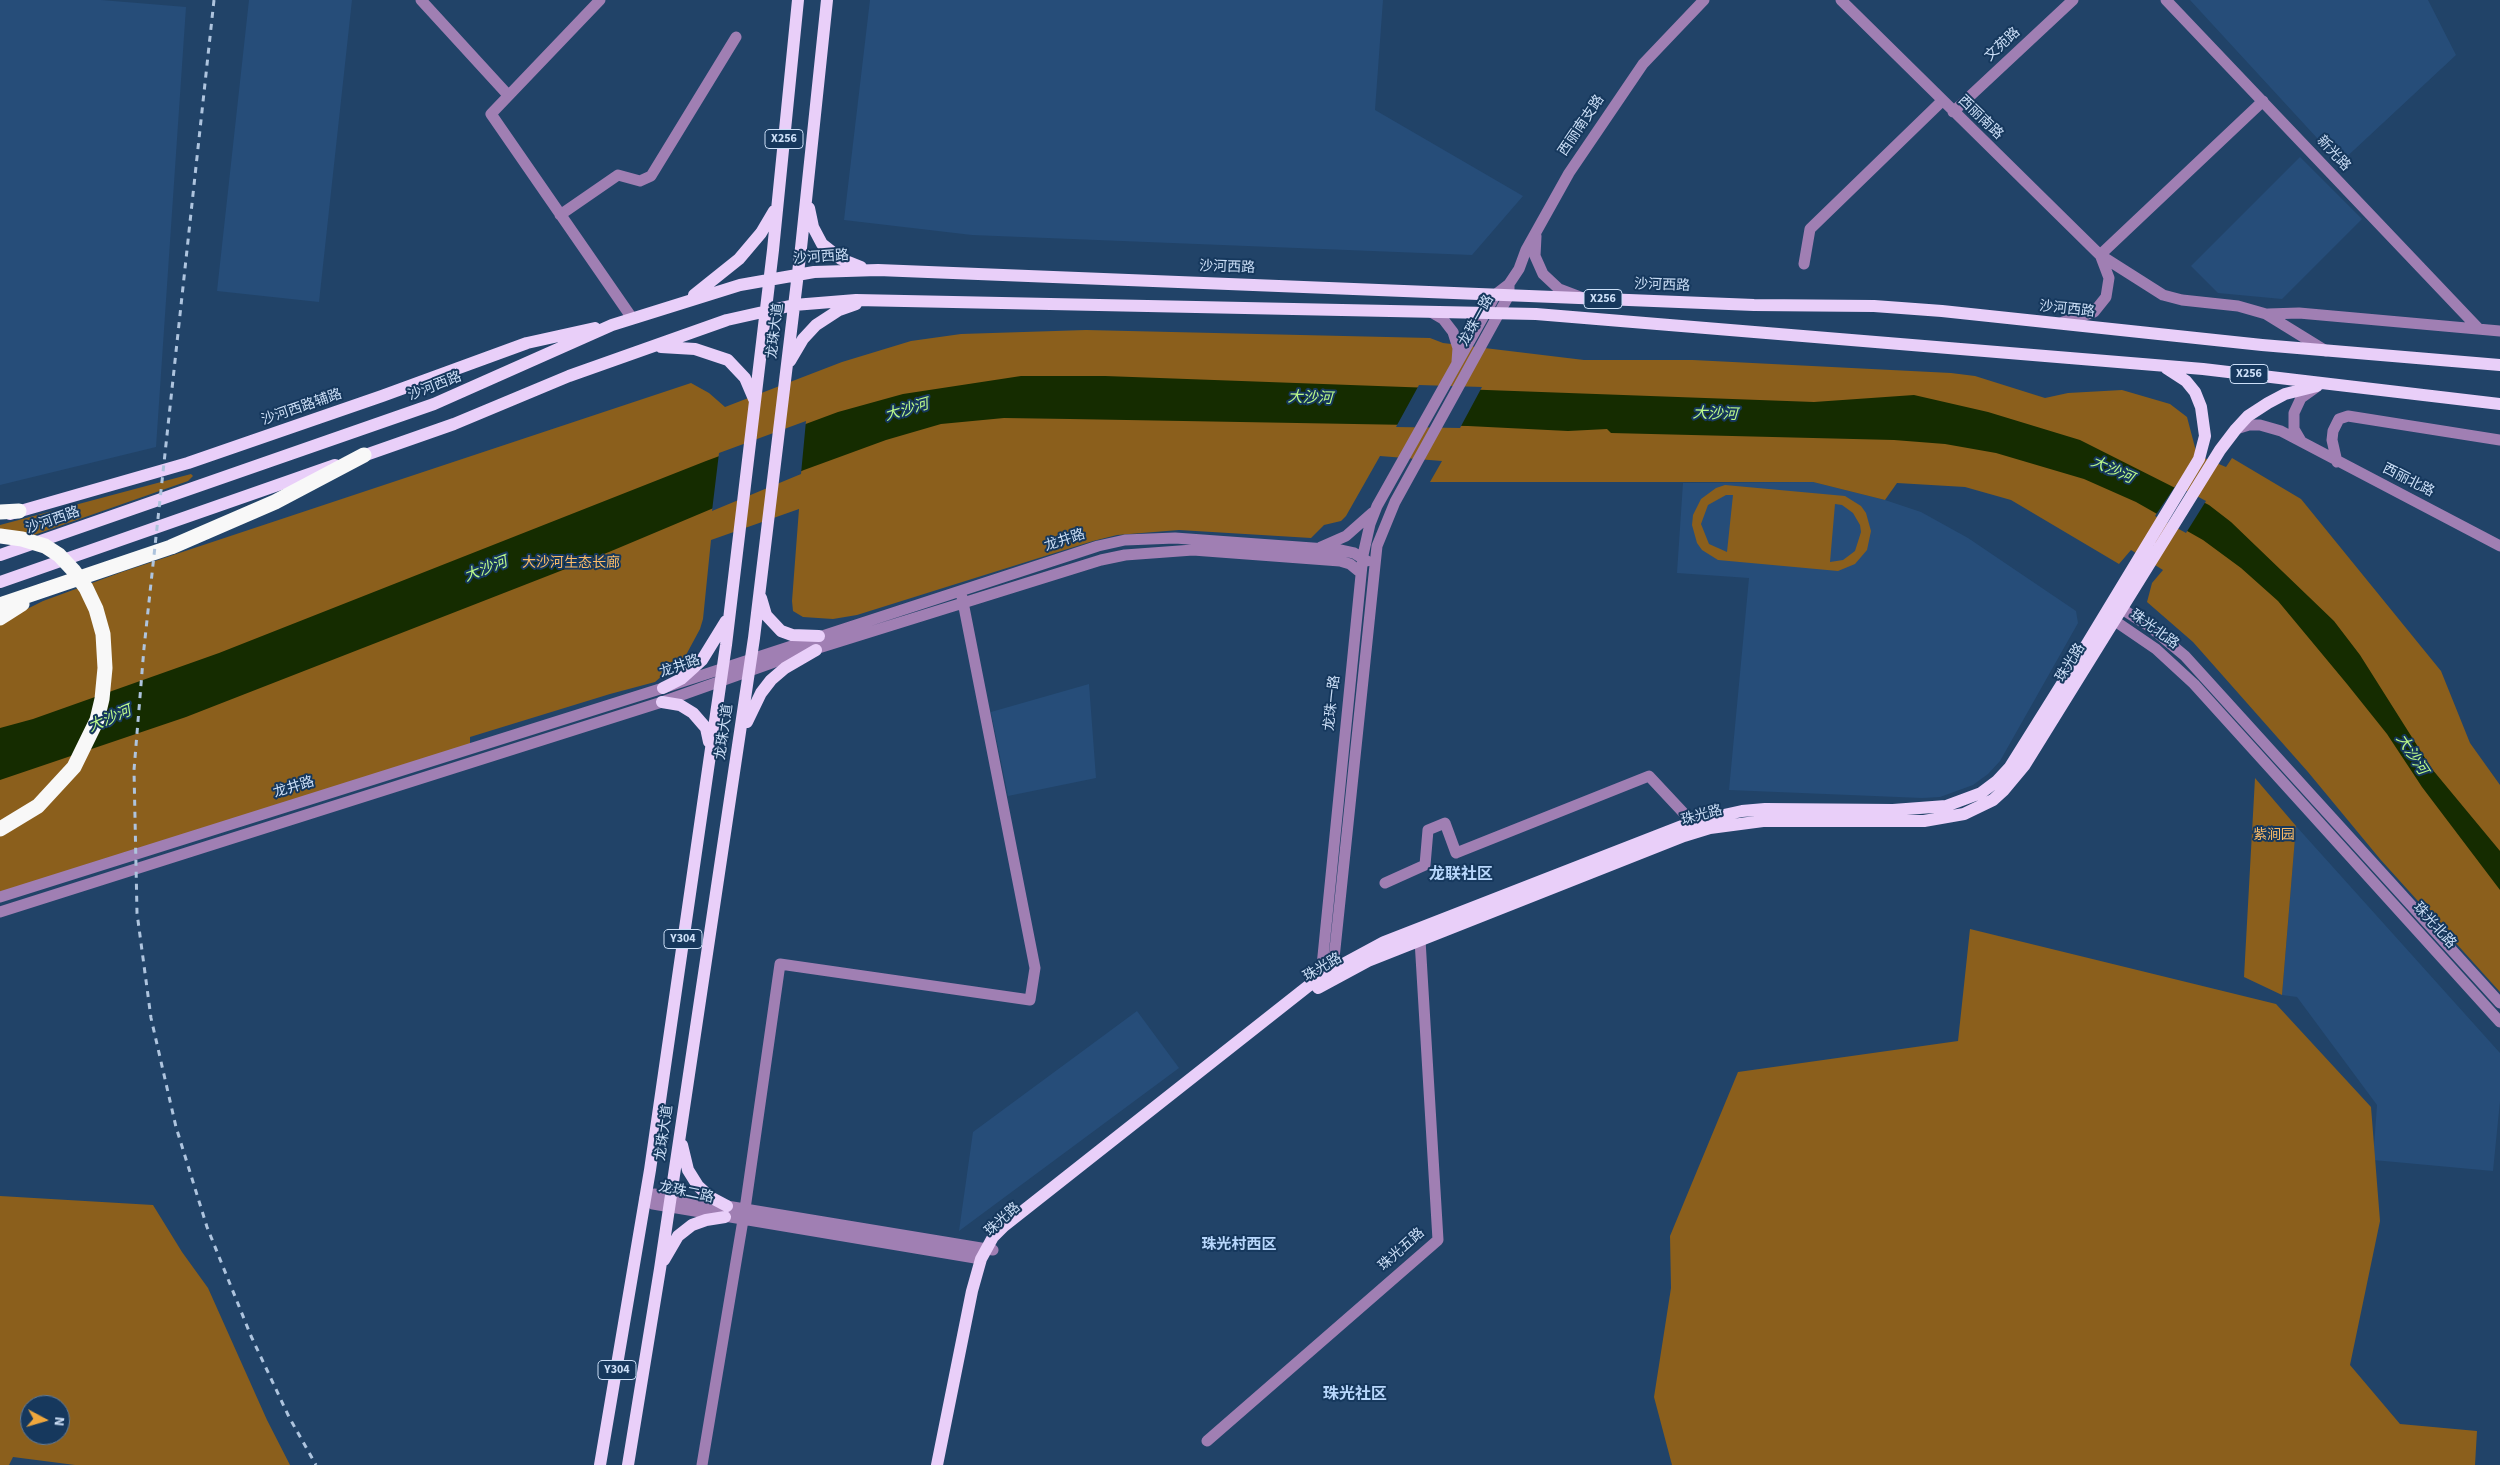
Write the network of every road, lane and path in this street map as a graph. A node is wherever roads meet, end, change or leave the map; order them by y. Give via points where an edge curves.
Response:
1 (421, 0) edge
2 (600, 0) edge
3 (798, 0) edge
4 (827, 0) edge
5 (1704, 0) edge
6 (1841, 0) edge
7 (2073, 0) edge
8 (2166, 0) edge
9 (736, 37) dead end
10 (508, 96) junction
11 (1942, 101) junction
12 (2263, 101) junction
13 (1953, 112) junction
14 (808, 186) junction
15 (778, 199) junction
16 (560, 214) junction
17 (1536, 232) junction
18 (2100, 256) junction
19 (1804, 264) dead end
20 (878, 270) junction
21 (798, 273) junction
22 (770, 278) junction
23 (1504, 291) junction
24 (1584, 298) junction
25 (872, 300) junction
26 (680, 303) junction
27 (794, 305) junction
28 (766, 310) junction
29 (1431, 312) junction
30 (1485, 313) junction
31 (1498, 314) junction
32 (2266, 314) junction
33 (632, 318) junction
34 (2048, 324) junction
35 (612, 325) junction
36 (2478, 328) junction
37 (2500, 331) edge
38 (647, 348) junction
39 (2326, 351) junction
40 (2500, 364) edge
41 (2159, 365) junction
42 (1455, 367) junction
43 (786, 370) junction
44 (2339, 385) junction
45 (2319, 386) junction
46 (755, 401) junction
47 (2500, 404) edge
48 (2236, 429) junction
49 (2500, 440) edge
50 (2302, 442) junction
51 (364, 455) junction
52 (2337, 462) junction
53 (2205, 463) junction
54 (1378, 506) junction
55 (19, 511) junction
56 (0, 512) edge
57 (0, 516) edge
58 (0, 536) edge
59 (2500, 546) edge
60 (1313, 548) junction
61 (0, 556) edge
62 (1362, 557) junction
63 (1374, 570) junction
64 (1361, 573) junction
65 (0, 582) edge
66 (57, 586) junction
67 (760, 589) junction
68 (960, 590) junction
69 (963, 603) junction
70 (0, 605) edge
71 (730, 612) junction
72 (2116, 612) junction
73 (0, 618) edge
74 (818, 636) junction
75 (816, 650) junction
76 (750, 665) junction
77 (722, 674) junction
78 (663, 688) junction
79 (662, 702) junction
80 (710, 753) junction
81 (736, 758) junction
82 (1692, 822) junction
83 (0, 829) edge
84 (1385, 883) dead end
85 (0, 897) edge
86 (0, 912) edge
87 (1420, 940) junction
88 (1333, 968) junction
89 (1325, 978) junction
90 (2500, 1003) edge
91 (2500, 1022) edge
92 (681, 1130) junction
93 (645, 1198) junction
94 (670, 1202) junction
95 (726, 1211) junction
96 (744, 1214) junction
97 (986, 1253) junction
98 (660, 1269) junction
99 (1207, 1441) dead end
100 (600, 1465) edge
101 (628, 1465) edge
102 (702, 1465) edge
103 (937, 1465) edge

1 - 10 street
2 - 10 street
3 - 15 main road, 龙珠大道 / X256
4 - 14 main road, 龙珠大道 / X256
5 - 17 street, 西丽南支路 via 1643,64 1578,159
6 - 11 street, 西丽南路
7 - 13 street, 文苑路
8 - 12 street, 新光路
9 - 16 street via 650,176 640,181 618,175
10 - 16 street via 491,114
11 - 13 street, 西丽南路
11 - 19 street via 1810,229
12 - 18 street
12 - 36 street, 新光路
13 - 18 street, 西丽南路
14 - 20 main road, X256 via 811,221 822,244 847,262
14 - 21 main road, 龙珠大道 / X256
15 - 22 main road, 龙珠大道 / X256
15 - 26 main road via 771,217 744,254 710,284
16 - 33 street
17 - 23 street, 西丽南支路 via 1519,269
17 - 24 street via 1535,256 1543,274 1559,289
18 - 32 street, 西丽南路 via 2163,295 2238,306
18 - 34 street, 西丽南路 via 2109,278 2101,306 2086,316
20 - 21 main road, 沙河西路
20 - 23 main road, 沙河西路 / X256
21 - 22 main road, 沙河西路
21 - 27 main road, 龙珠大道 / X256
22 - 26 main road, 沙河西路
22 - 28 main road, 龙珠大道 / X256
23 - 24 main road, 沙河西路 / X256
23 - 30 street, 龙珠一路
23 - 31 street, 龙珠一路
24 - 34 main road, 沙河西路 / X256 via 1874,306
25 - 27 main road, X256
25 - 29 main road, X256
25 - 43 main road via 839,310 816,325 794,352
26 - 33 main road, 沙河西路
27 - 28 main road, X256
27 - 43 main road, 龙珠大道
28 - 38 main road
28 - 46 main road, 龙珠大道
29 - 30 main road, X256
29 - 42 street via 1444,319 1455,336 1458,352
30 - 31 main road, X256
30 - 42 street, 龙珠一路
31 - 41 main road, X256 via 1536,314
31 - 63 street, 龙珠一路 via 1390,512 1377,546
32 - 36 street via 2299,313
32 - 39 street, 西丽南路
33 - 35 main road, 沙河西路
34 - 39 main road, 沙河西路 / X256
35 - 55 main road, 沙河西路辅路 via 527,343 202,458
35 - 61 main road, 沙河西路 via 434,404
36 - 37 street
38 - 46 main road via 685,348 720,356 745,378
38 - 51 main road via 569,376 454,424
39 - 40 main road, 沙河西路 / X256
41 - 44 main road, X256
41 - 53 main road, 珠光路 via 2174,371 2195,392 2205,422
42 - 54 street, 龙珠一路
43 - 67 main road, 龙珠大道
44 - 45 street, 珠光路
44 - 47 main road, X256
45 - 48 main road, 珠光路 via 2285,394 2268,402
45 - 50 street via 2301,398 2294,413 2294,429
46 - 71 main road, 龙珠大道 / Y304
48 - 50 street, 西丽北路 via 2249,425 2270,427
48 - 53 main road, 珠光路
49 - 52 street via 2348,416 2339,418 2333,430
50 - 52 street, 西丽北路
51 - 65 main road
51 - 66 highway via 276,502 223,525 171,547
52 - 59 street, 西丽北路
53 - 72 main road, 珠光路
54 - 60 street via 1342,538
54 - 62 street, 龙珠一路 via 1367,531
55 - 56 highway
55 - 57 main road, 沙河西路辅路
58 - 83 highway via 45,546 73,570 96,609 106,668 97,720 74,766 38,806
60 - 62 street, 龙井路 via 1350,551
60 - 68 street, 龙井路 via 1175,538 1124,540
62 - 63 street
62 - 64 street, 龙珠一路
63 - 88 street, 龙珠一路
64 - 69 street, 龙井路 via 1350,564 1333,560 1193,550 1150,552 1101,560
64 - 89 street, 龙珠一路
66 - 70 highway
66 - 73 highway
67 - 74 main road via 766,615 781,631
67 - 76 main road, 龙珠大道
68 - 69 street
68 - 74 street, 龙井路
69 - 75 street, 龙井路
69 - 96 street via 1035,968 1030,1000 780,964
71 - 77 main road, 龙珠大道 / Y304
71 - 78 main road via 702,660 681,679
72 - 82 main road, 珠光路 via 2010,767 1981,793 1946,806 1893,810 1765,809
72 - 87 main road, 珠光路 via 2024,766 2004,790 1979,808 1924,822 1763,821 1710,828
72 - 90 street, 珠光北路 via 2165,639 2203,675
72 - 91 street, 珠光北路 via 2194,684
74 - 76 street, 龙井路
75 - 76 street, 龙井路
75 - 81 main road via 785,668 760,693
76 - 77 street, 龙井路
76 - 81 main road, 龙珠大道
77 - 78 street, 龙井路
77 - 79 street, 龙井路
77 - 80 main road, 龙珠大道 / Y304
78 - 85 street, 龙井路
79 - 80 main road via 688,709 701,720 706,728
79 - 86 street, 龙井路
80 - 93 main road, 龙珠大道 / Y304
81 - 92 main road, 龙珠大道
82 - 84 street via 1649,776 1456,853 1446,823 1428,830 1425,865
82 - 88 main road, 珠光路 via 1384,942
87 - 89 main road, 珠光路
87 - 99 street, 珠光五路 via 1438,1240
88 - 89 main road, 珠光路
89 - 97 main road, 珠光路
92 - 94 main road, 龙珠大道
92 - 95 main road via 683,1152 693,1178
93 - 94 street, 龙珠二路 via 653,1204
93 - 100 main road, 龙珠大道 / Y304
94 - 95 street, 龙珠二路
94 - 98 main road, 龙珠大道
95 - 96 street, 龙珠二路
95 - 98 main road via 692,1225 678,1236
96 - 97 street, 龙珠二路
96 - 102 street
97 - 103 main road
98 - 101 main road, 龙珠大道

